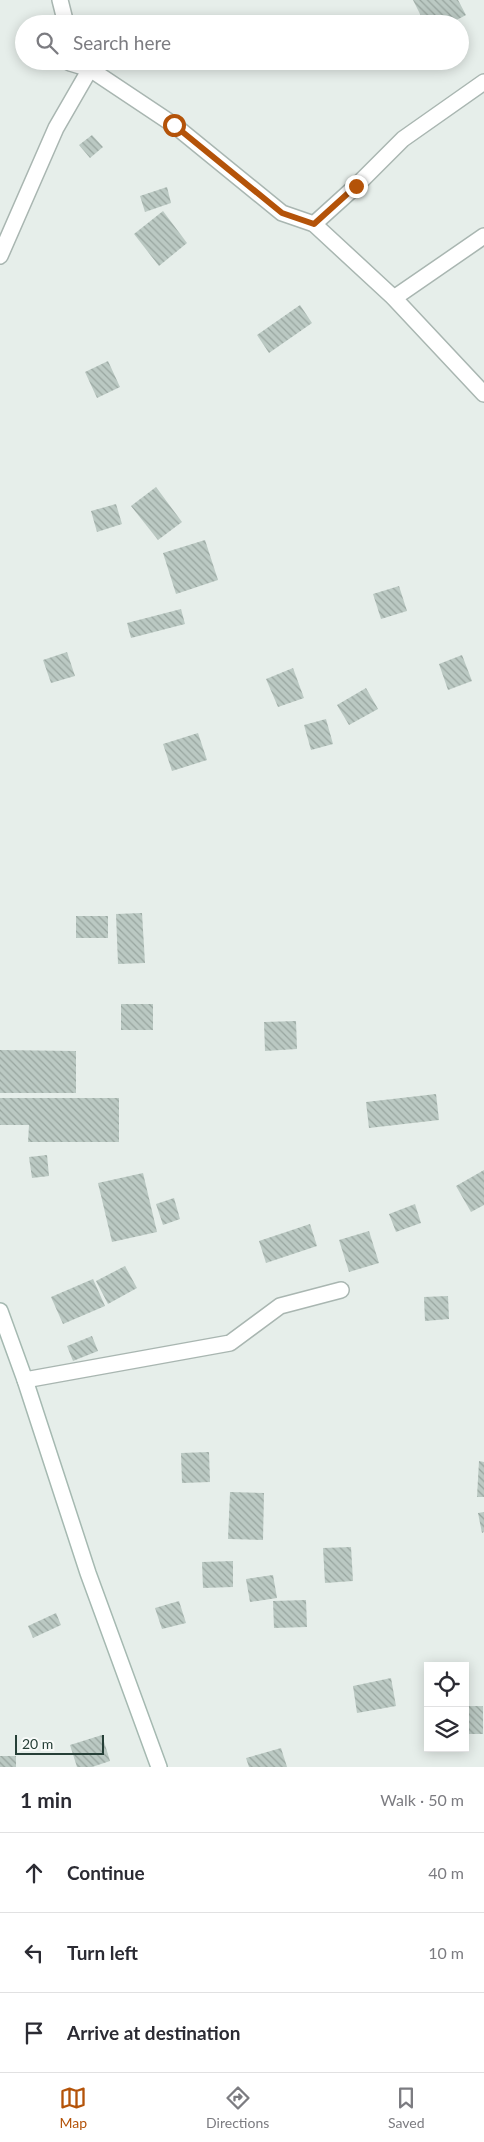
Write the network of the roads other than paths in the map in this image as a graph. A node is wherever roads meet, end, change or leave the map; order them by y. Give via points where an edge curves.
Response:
1 (60, 0) edge
2 (64, 15) edge
3 (89, 70) edge
4 (92, 70) edge
5 (484, 82) edge
6 (314, 224) junction
7 (484, 236) edge
8 (0, 256) edge
9 (394, 298) junction
10 (484, 394) edge
11 (341, 1290) dead end
12 (0, 1311) edge
13 (25, 1380) junction
14 (159, 1767) edge

1 - 2 street
3 - 8 street via 56,128
4 - 6 street via 174,125 282,213
5 - 6 street via 403,139
6 - 9 street
7 - 9 street
9 - 10 street
11 - 13 street via 280,1306 230,1343
12 - 13 street
13 - 14 street via 88,1573

